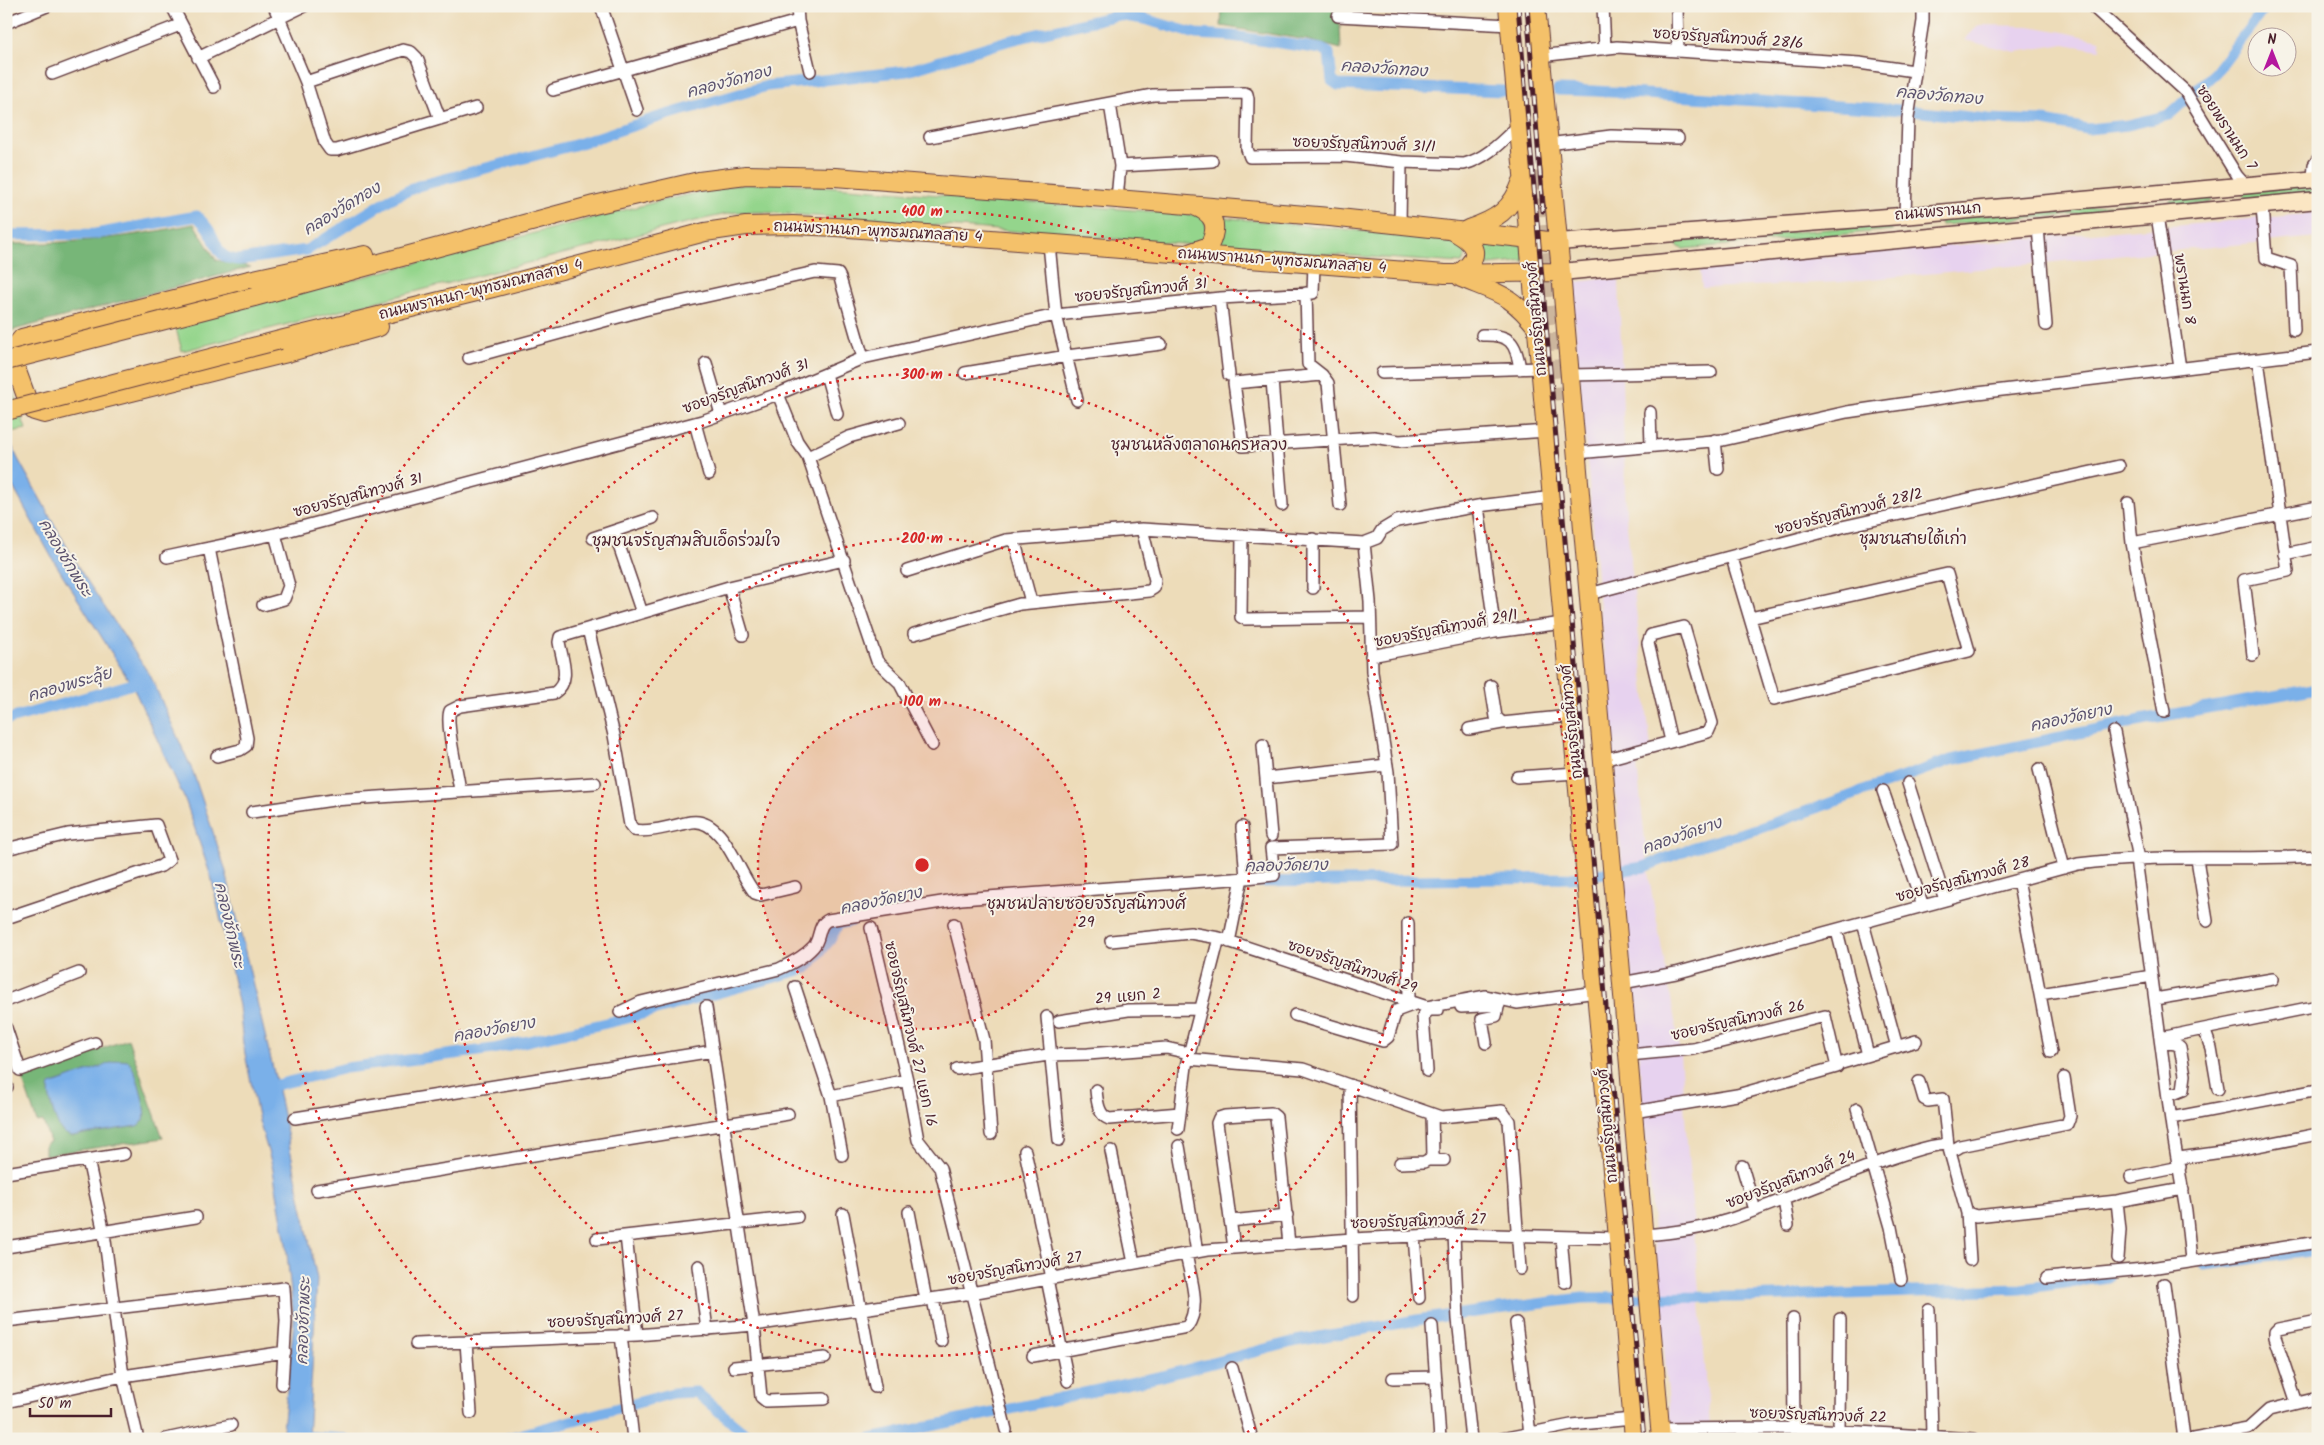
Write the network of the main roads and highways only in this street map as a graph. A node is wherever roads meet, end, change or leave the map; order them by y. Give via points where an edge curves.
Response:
1 (1508, 6) edge
2 (1516, 6) edge
3 (1529, 6) edge
4 (1536, 6) edge
5 (1536, 136) junction
6 (1522, 157) junction
7 (1524, 178) junction
8 (2315, 179) edge
9 (2246, 186) junction
10 (2177, 192) junction
11 (2135, 195) junction
12 (2318, 200) edge
13 (1191, 205) junction
14 (2259, 206) junction
15 (2183, 213) junction
16 (2150, 216) junction
17 (1455, 230) junction
18 (480, 234) junction
19 (1530, 239) junction
20 (1558, 242) junction
21 (1184, 254) junction
22 (1561, 272) junction
23 (1532, 273) junction
24 (1454, 274) junction
25 (493, 288) junction
26 (1538, 329) junction
27 (6, 360) edge
28 (1541, 374) junction
29 (1570, 378) junction
30 (1557, 400) tunnel mouth
31 (6, 411) edge
32 (1581, 675) junction
33 (1577, 780) junction
34 (1605, 784) junction
35 (1660, 1434) edge
36 (1634, 1439) edge

1 - 5 main road, ถนนจรัญสนิทวงศ์
2 - 5 main road, ถนนจรัญสนิทวงศ์
3 - 5 main road, ถนนจรัญสนิทวงศ์
4 - 5 main road, ถนนจรัญสนิทวงศ์ via 1540,56
5 - 6 main road, ถนนจรัญสนิทวงศ์
5 - 6 main road via 1544,163 1530,164
5 - 20 main road, ถนนจรัญสนิทวงศ์
6 - 7 main road, ถนนจรัญสนิทวงศ์
7 - 17 main road via 1506,211 1491,222
7 - 19 main road, ถนนจรัญสนิทวงศ์
8 - 9 main road, ถนนพรานนก
9 - 10 main road, ถนนพรานนก
9 - 14 main road via 2239,190 2240,200
10 - 11 main road, ถนนพรานนก
10 - 15 main road via 2167,198 2165,207
11 - 16 main road via 2146,206
11 - 20 main road, ถนนพรานนก
12 - 14 main road, ถนนพรานนก
13 - 17 main road
13 - 18 main road via 835,177 746,175 649,191
13 - 21 main road via 1206,211 1215,227 1214,236 1203,250
14 - 15 main road, ถนนพรานนก
15 - 16 main road, ถนนพรานนก
16 - 22 main road, ถนนพรานนก
17 - 19 main road
17 - 24 main road via 1472,243 1474,258
18 - 25 main road via 289,271 22,338 13,349 14,363 30,407 39,414 50,414 325,344
18 - 27 main road, bridge via 254,297
19 - 20 main road
19 - 23 main road, ถนนจรัญสนิทวงศ์
20 - 22 main road, ถนนจรัญสนิทวงศ์
21 - 24 main road, ถนนพรานนก-พุทธมณฑลสาย 4
21 - 25 main road, ถนนพรานนก-พุทธมณฑลสาย 4 via 828,226 746,226 705,232
22 - 23 main road, ถนนพรานนก-พุทธมณฑลสาย 4
22 - 29 main road, ถนนจรัญสนิทวงศ์
23 - 24 main road, ถนนพรานนก-พุทธมณฑลสาย 4
23 - 26 main road, ถนนจรัญสนิทวงศ์
24 - 26 main road via 1504,295 1519,305
25 - 31 main road, ถนนพรานนก-พุทธมณฑลสาย 4, bridge
26 - 28 main road, ถนนจรัญสนิทวงศ์
28 - 29 main road via 1557,364 1565,368
28 - 33 main road, ถนนจรัญสนิทวงศ์
29 - 34 main road, ถนนจรัญสนิทวงศ์
30 - 32 main road, ถนนจรัญสนิทวงศ์
32 - 33 main road
32 - 34 main road
33 - 36 main road, ถนนจรัญสนิทวงศ์
34 - 35 main road, ถนนจรัญสนิทวงศ์

